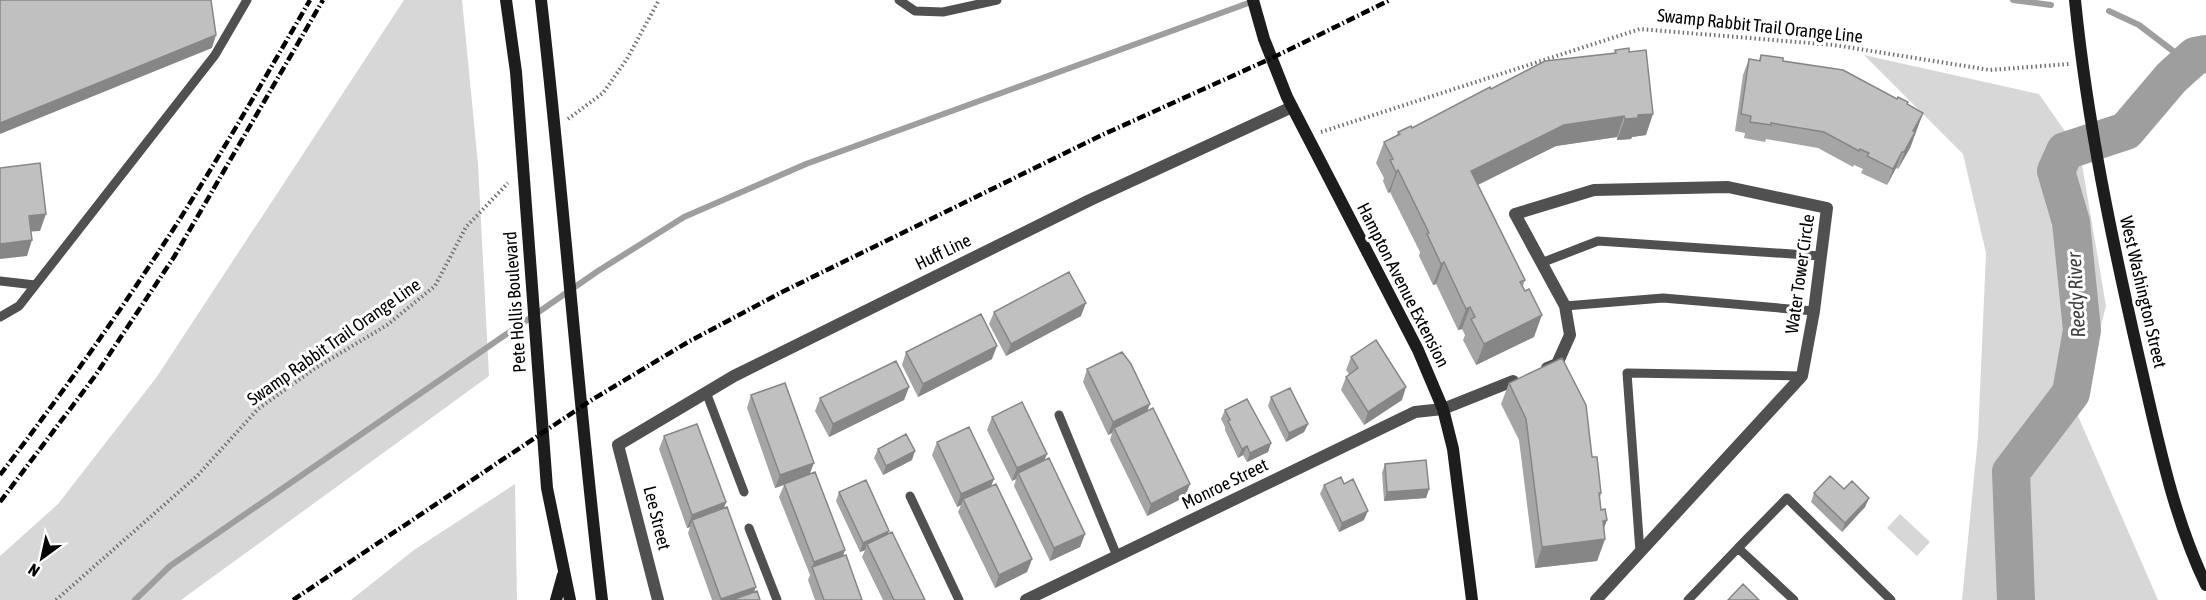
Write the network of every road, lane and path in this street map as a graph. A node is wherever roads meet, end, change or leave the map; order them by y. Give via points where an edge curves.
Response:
1 (247, 0) edge
2 (506, 0) edge
3 (541, 0) edge
4 (659, 0) edge
5 (899, 0) edge
6 (997, 0) edge
7 (1253, 0) edge
8 (2075, 0) edge
9 (2081, 63) junction
10 (1292, 107) junction
11 (567, 119) dead end
12 (1307, 137) junction
13 (503, 188) dead end
14 (1821, 256) junction
15 (1541, 263) junction
16 (0, 281) edge
17 (35, 285) junction
18 (1565, 306) junction
19 (1814, 311) junction
20 (0, 317) edge
21 (1537, 372) edge
22 (1802, 376) junction
23 (1513, 381) edge
24 (706, 392) junction
25 (1443, 409) junction
26 (1059, 415) dead end
27 (618, 445) joint
28 (744, 492) dead end
29 (910, 496) dead end
30 (749, 528) dead end
31 (1738, 548) junction
32 (1640, 552) junction
33 (1117, 556) junction
34 (564, 571) junction
35 (2206, 585) edge
36 (56, 600) edge
37 (556, 600) edge
38 (570, 600) edge
39 (602, 600) edge
40 (658, 600) edge
41 (777, 600) edge
42 (959, 600) edge
43 (1026, 600) edge
44 (1472, 600) edge
45 (1596, 600) edge
46 (1688, 600) edge
47 (1794, 600) edge
48 (1891, 600) edge

1 - 17 lane via 215,55
2 - 34 street, Pete Hollis Boulevard via 516,72 547,488
3 - 39 street via 585,464
4 - 11 path via 627,59 603,93
5 - 6 lane via 915,11 944,12
7 - 10 street, Hampton Avenue Extension via 1264,39
8 - 9 street, West Washington Street
9 - 12 path, Swamp Rabbit Trail Orange Line via 1990,70 1834,45 1640,28
9 - 35 street, West Washington Street via 2108,224 2170,490
10 - 12 street, Hampton Avenue Extension
10 - 24 street, Huff Line via 1080,205
12 - 25 street, Hampton Avenue Extension via 1418,350
13 - 36 path, Swamp Rabbit Trail Orange Line via 466,227 435,286 387,325 258,409 197,476
14 - 15 lane via 1598,241
14 - 15 street, Water Tower Circle via 1827,208 1728,187 1594,190 1515,214
14 - 19 street, Water Tower Circle
15 - 18 street, Water Tower Circle
16 - 17 lane
17 - 20 lane via 18,306
18 - 19 lane via 1663,298
18 - 21 street, Water Tower Circle via 1570,335 1557,364
19 - 22 street, Water Tower Circle
22 - 32 street
22 - 32 lane via 1628,374
23 - 25 street
24 - 27 street, Huff Line
24 - 28 lane
25 - 33 street, Monroe Street via 1415,412
25 - 44 street, Hampton Avenue Extension via 1453,449
26 - 33 lane
27 - 40 street, Lee Street
29 - 42 lane
30 - 41 lane
31 - 46 lane
31 - 47 lane
31 - 48 lane via 1787,498
32 - 45 street
33 - 43 street, Monroe Street
34 - 37 street
34 - 38 street, Pete Hollis Boulevard

